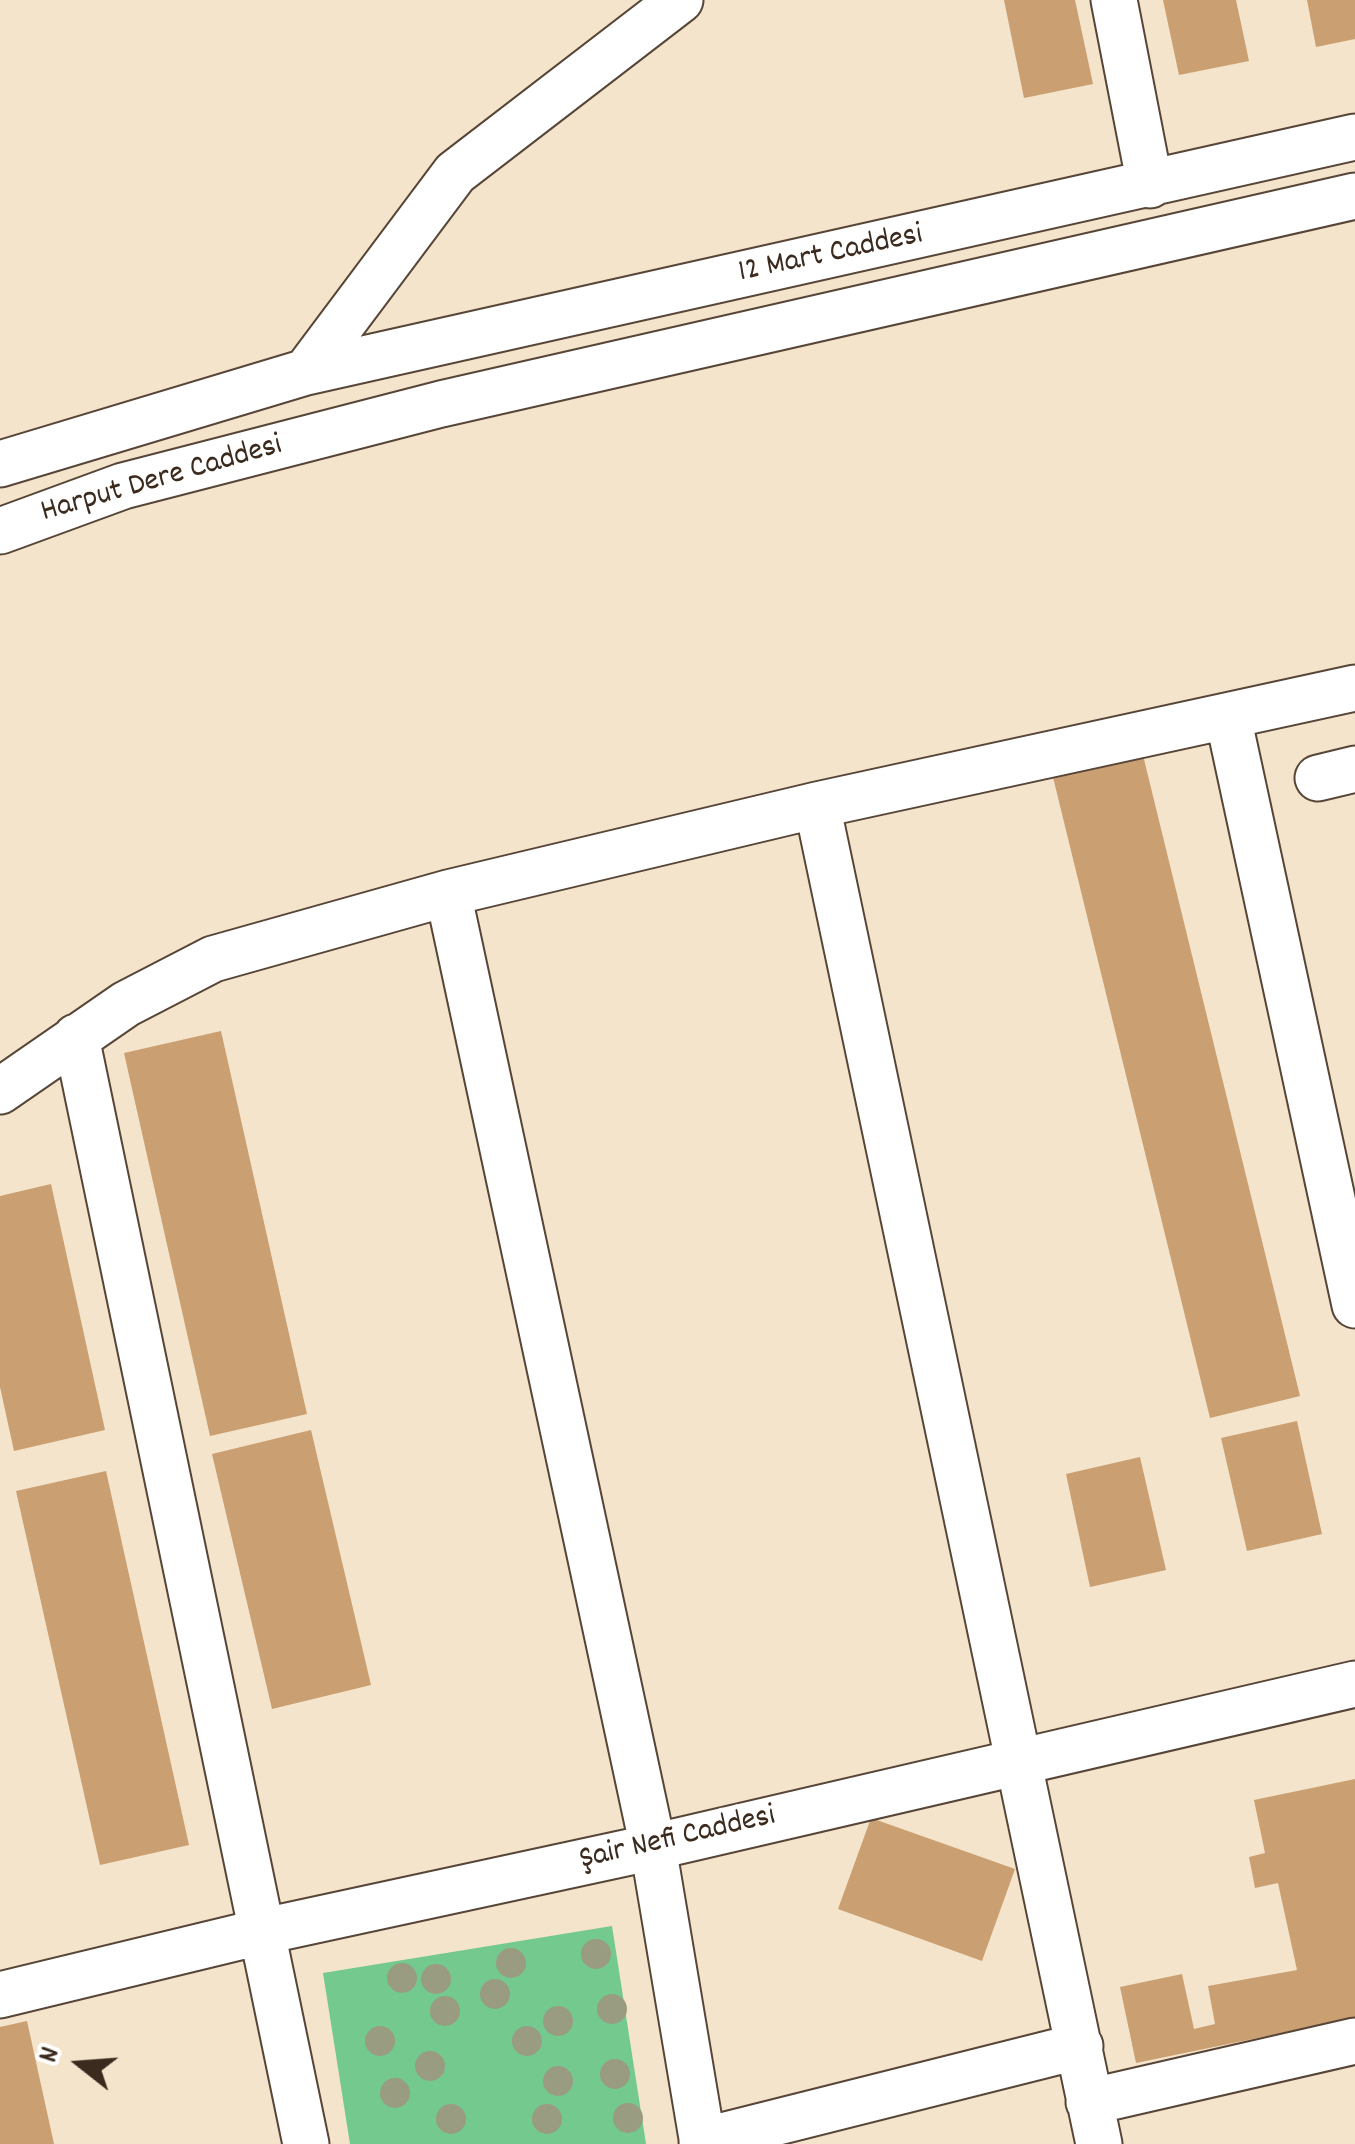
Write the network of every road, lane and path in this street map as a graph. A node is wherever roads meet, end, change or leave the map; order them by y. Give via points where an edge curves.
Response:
1 (680, 0) edge
2 (1114, 0) edge
3 (1355, 137) edge
4 (1150, 185) junction
5 (1355, 196) edge
6 (306, 372) junction
7 (325, 434) joint
8 (0, 464) edge
9 (0, 531) edge
10 (1355, 688) edge
11 (1228, 717) junction
12 (817, 805) junction
13 (448, 892) junction
14 (76, 1037) junction
15 (0, 1092) edge
16 (1355, 1305) edge
17 (1355, 1684) edge
18 (1020, 1760) junction
19 (653, 1846) junction
20 (260, 1932) junction
21 (0, 1996) edge
22 (1355, 2041) edge
23 (1080, 2046) junction
24 (1094, 2123) edge
25 (702, 2142) edge
26 (306, 2144) edge

1 - 6 street via 455,173
2 - 4 street
3 - 4 street, 12 Mart Caddesi
4 - 6 street, 12 Mart Caddesi
5 - 7 street, 12 Mart Caddesi
6 - 8 street, Harput Dere Caddesi
7 - 9 street, Harput Dere Caddesi via 123,486
10 - 11 street
11 - 12 street
11 - 16 street
12 - 13 street
12 - 18 street
13 - 14 street via 214,959
13 - 19 street
14 - 15 street
14 - 20 street
17 - 18 street, Şair Nefi Caddesi
18 - 19 street, Şair Nefi Caddesi
18 - 23 street
19 - 20 street, Şair Nefi Caddesi
19 - 25 street
20 - 21 street, Şair Nefi Caddesi
20 - 26 street
22 - 24 street
23 - 24 street
23 - 25 street

